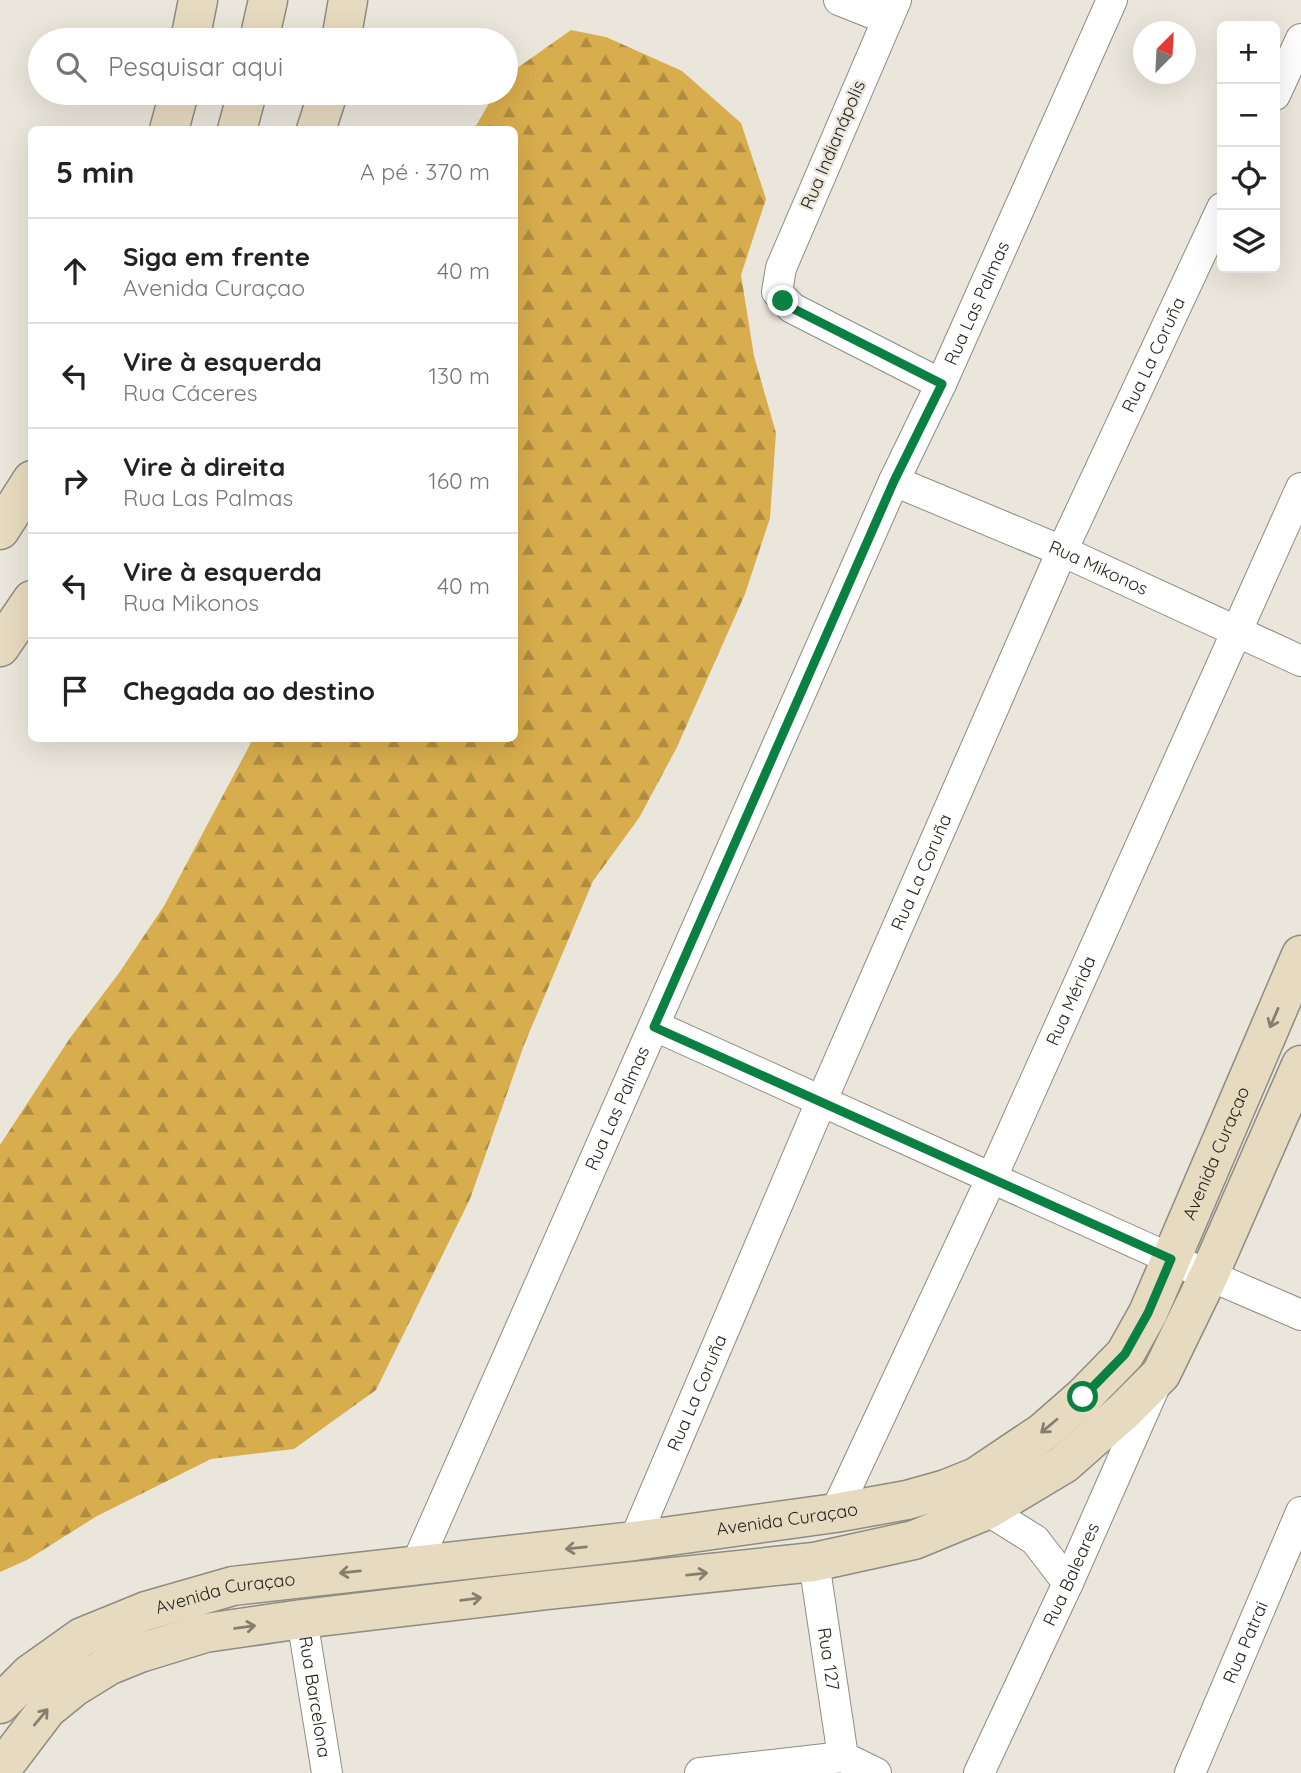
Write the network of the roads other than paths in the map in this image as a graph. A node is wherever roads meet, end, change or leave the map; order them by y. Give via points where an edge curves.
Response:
1 (171, 0) edge
2 (198, 0) edge
3 (268, 0) edge
4 (348, 0) edge
5 (839, 0) edge
6 (1112, 0) edge
7 (891, 9) edge
8 (174, 28) edge
9 (192, 28) edge
10 (262, 28) edge
11 (343, 28) edge
12 (1301, 39) edge
13 (1280, 84) edge
14 (176, 105) edge
15 (244, 105) edge
16 (324, 105) edge
17 (170, 126) edge
18 (238, 126) edge
19 (317, 126) edge
20 (1221, 210) edge
21 (942, 384) junction
22 (894, 481) junction
23 (28, 486) edge
24 (1301, 488) edge
25 (0, 530) edge
26 (1062, 551) junction
27 (28, 606) edge
28 (1236, 632) junction
29 (0, 647) edge
30 (1301, 661) edge
31 (1301, 955) edge
32 (654, 1027) junction
33 (1301, 1065) edge
34 (821, 1102) junction
35 (992, 1177) junction
36 (1171, 1259) junction
37 (1209, 1275) junction
38 (1301, 1315) edge
39 (1161, 1374) junction
40 (987, 1510) junction
41 (1301, 1511) edge
42 (835, 1513) junction
43 (634, 1541) junction
44 (814, 1562) junction
45 (416, 1566) junction
46 (1069, 1583) junction
47 (302, 1619) junction
48 (0, 1704) edge
49 (843, 1757) junction
50 (0, 1771) edge
51 (327, 1773) edge
52 (700, 1773) edge
53 (876, 1773) edge
54 (979, 1773) edge
55 (1190, 1773) edge

1 - 8 street
2 - 9 street
3 - 10 street
4 - 11 street
5 - 7 street
6 - 21 street, Rua Las Palmas
7 - 21 street, Rua Indianápolis via 781,268 777,292 792,308
12 - 13 street
14 - 17 street
15 - 18 street
16 - 19 street
20 - 26 street, Rua La Coruña
21 - 22 street, Rua Las Palmas
22 - 26 street, Rua Mikonos
22 - 32 street, Rua Las Palmas
23 - 25 street
24 - 28 street, Rua Mérida
26 - 28 street, Rua Mikonos
26 - 34 street, Rua La Coruña
27 - 29 street
28 - 30 street, Rua Mikonos
28 - 35 street, Rua Mérida
31 -> 36 street, Avenida Curaçao
32 - 34 street
32 - 45 street, Rua Las Palmas
33 - 37 street, Avenida Curaçao
34 - 35 street
34 - 43 street, Rua La Coruña
35 - 36 street
35 - 42 street, Rua Mérida
36 - 37 street
36 -> 42 street, Avenida Curaçao via 1125,1354 1043,1432 976,1477 946,1489
37 - 38 street
37 - 39 street, Avenida Curaçao
39 - 40 street, Avenida Curaçao via 1064,1464
39 - 46 street, Rua Baleares
40 - 44 street, Avenida Curaçao via 914,1540
40 - 46 street via 1035,1540
41 - 55 street, Rua Patrai
42 - 43 street, Avenida Curaçao
43 -> 45 street, Avenida Curaçao
47 -> 44 street, Avenida Curaçao
44 - 49 street, Rua 127
45 -> 48 street, Avenida Curaçao via 233,1586 146,1611 82,1637 30,1674
46 - 54 street, Rua Baleares
50 -> 47 street, Avenida Curaçao via 47,1709 108,1667 205,1633
47 - 51 street, Rua Barcelona
49 - 52 street
49 - 53 street

